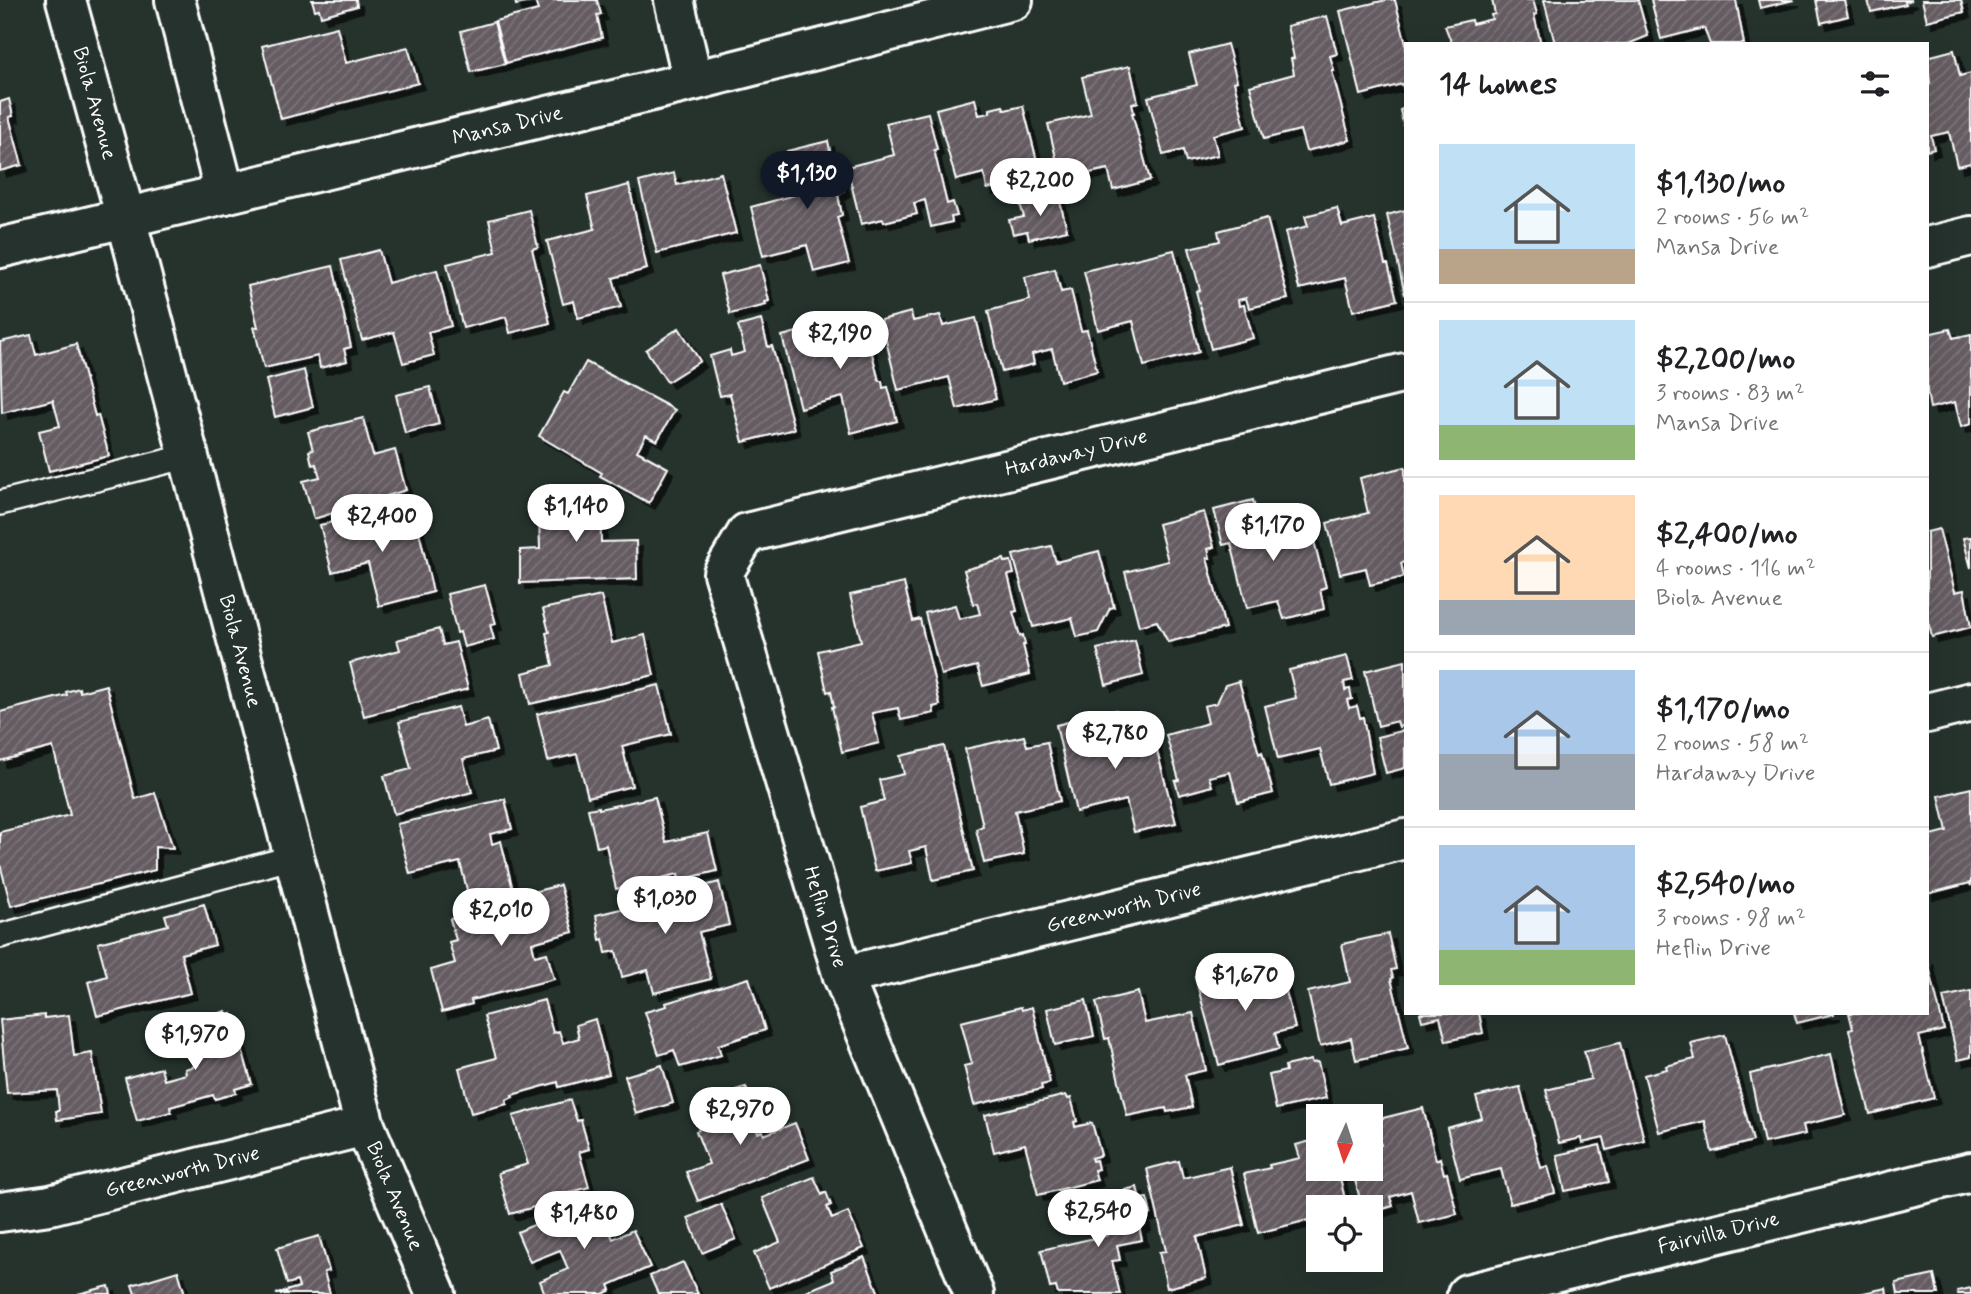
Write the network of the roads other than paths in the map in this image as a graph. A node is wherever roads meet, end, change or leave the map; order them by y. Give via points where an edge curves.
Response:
1 (66, 0) edge
2 (175, 0) edge
3 (674, 0) edge
4 (1013, 0) edge
5 (693, 82) junction
6 (225, 194) junction
7 (126, 218) junction
8 (1971, 236) edge
9 (1929, 246) edge
10 (0, 248) edge
11 (1404, 373) edge
12 (189, 456) junction
13 (0, 503) edge
14 (747, 533) joint
15 (1971, 702) edge
16 (1929, 712) edge
17 (1404, 839) edge
18 (294, 857) junction
19 (0, 936) edge
20 (843, 976) junction
21 (365, 1126) junction
22 (1971, 1172) edge
23 (0, 1212) edge
24 (436, 1294) edge
25 (974, 1294) edge
26 (1467, 1294) edge

1 - 7 street, Biola Avenue
2 - 6 street
3 - 5 street
4 - 5 street, Mansa Drive
5 - 6 street, Mansa Drive
6 - 7 street, Mansa Drive
7 - 10 street, Mansa Drive
7 - 12 street, Biola Avenue
8 - 9 street
11 - 14 street, Hardaway Drive
12 - 13 lane
12 - 18 street, Biola Avenue
14 - 20 street, Heflin Drive via 723,573
15 - 16 street
17 - 20 street, Greenworth Drive
18 - 19 lane
18 - 21 street, Biola Avenue
20 - 25 street, Heflin Drive
21 - 23 street, Greenworth Drive via 50,1205
21 - 24 street, Biola Avenue
22 - 26 street, Fairvilla Drive

